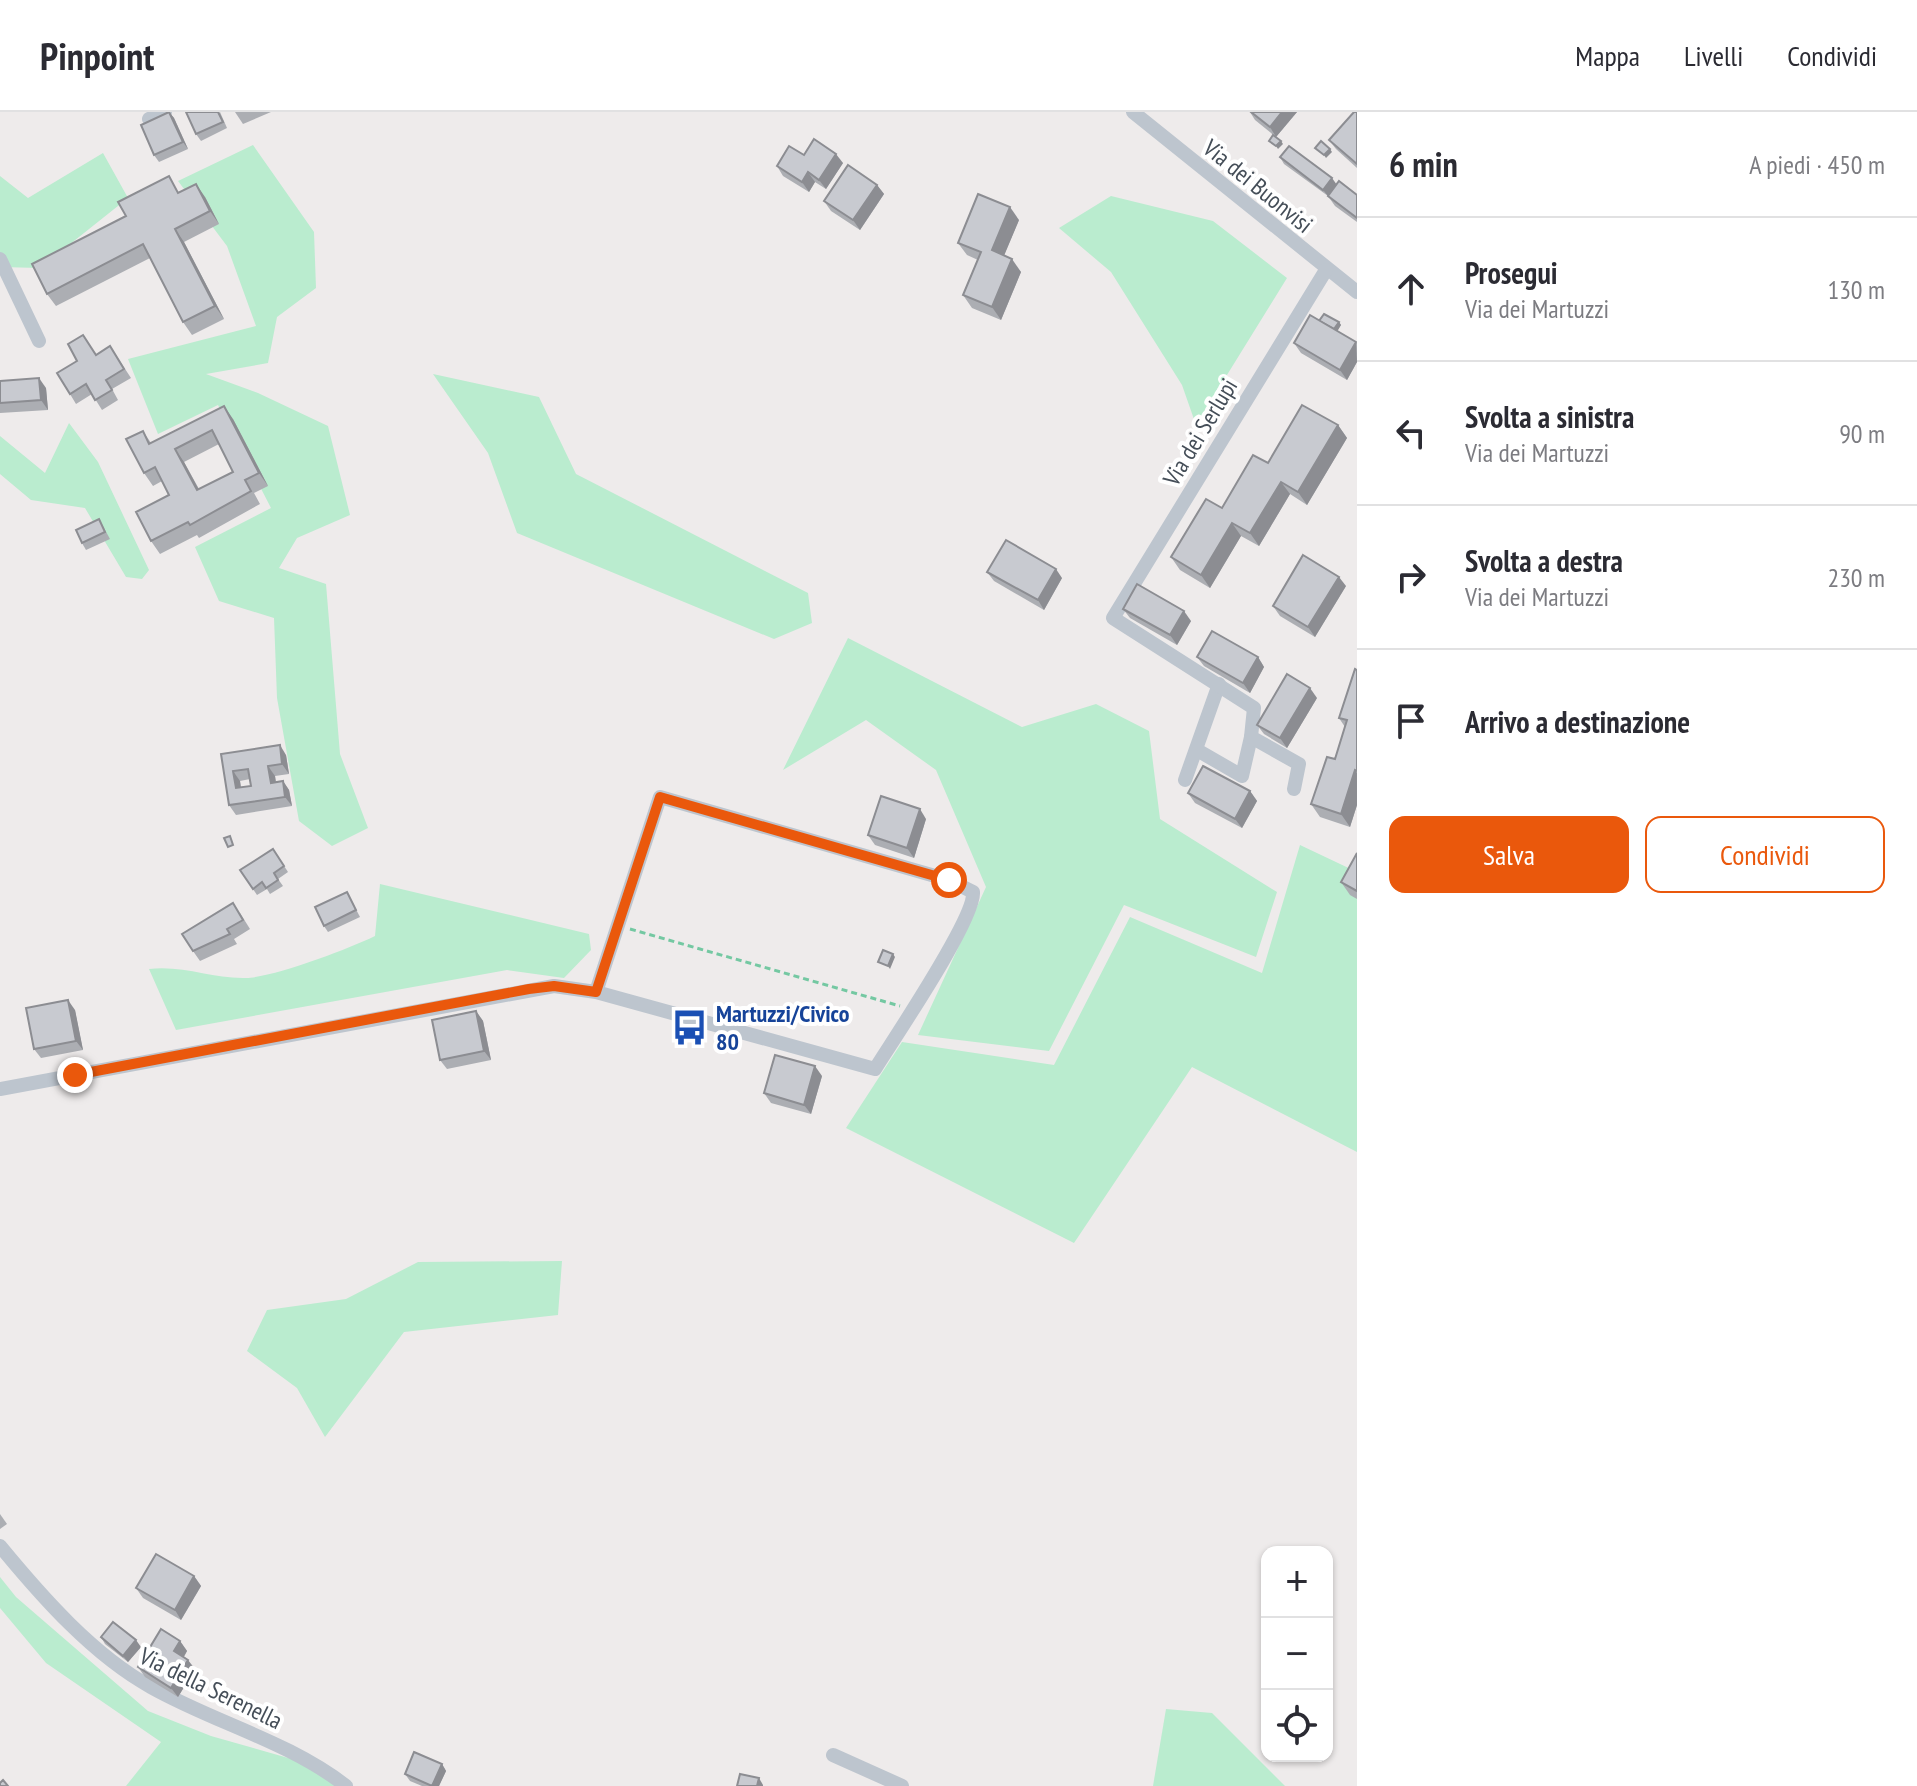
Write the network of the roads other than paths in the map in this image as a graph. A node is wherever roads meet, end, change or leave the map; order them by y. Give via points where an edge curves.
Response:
1 (165, 112) edge
2 (1133, 112) edge
3 (149, 119) edge
4 (0, 259) edge
5 (1326, 270) junction
6 (1357, 292) edge
7 (39, 341) dead end
8 (1219, 684) junction
9 (1251, 737) junction
10 (1197, 750) junction
11 (1185, 780) dead end
12 (1294, 789) dead end
13 (596, 992) junction
14 (0, 1089) edge
15 (0, 1546) edge
16 (833, 1755) dead end
17 (346, 1786) edge
18 (902, 1786) edge

1 - 3 street
2 - 5 street, Via dei Buonvisi
4 - 7 street
5 - 6 street, Via dei Buonvisi
5 - 8 street, Via dei Serlupi via 1113,618
8 - 9 street via 1254,708
8 - 10 street
9 - 10 street via 1242,776
9 - 12 street via 1299,764
10 - 11 street
13 - 13 street via 660,797 970,889 972,905 875,1069
13 - 14 street via 554,986 529,989
15 - 17 street, Via della Serenella via 91,1643 136,1678 323,1768
16 - 18 street

